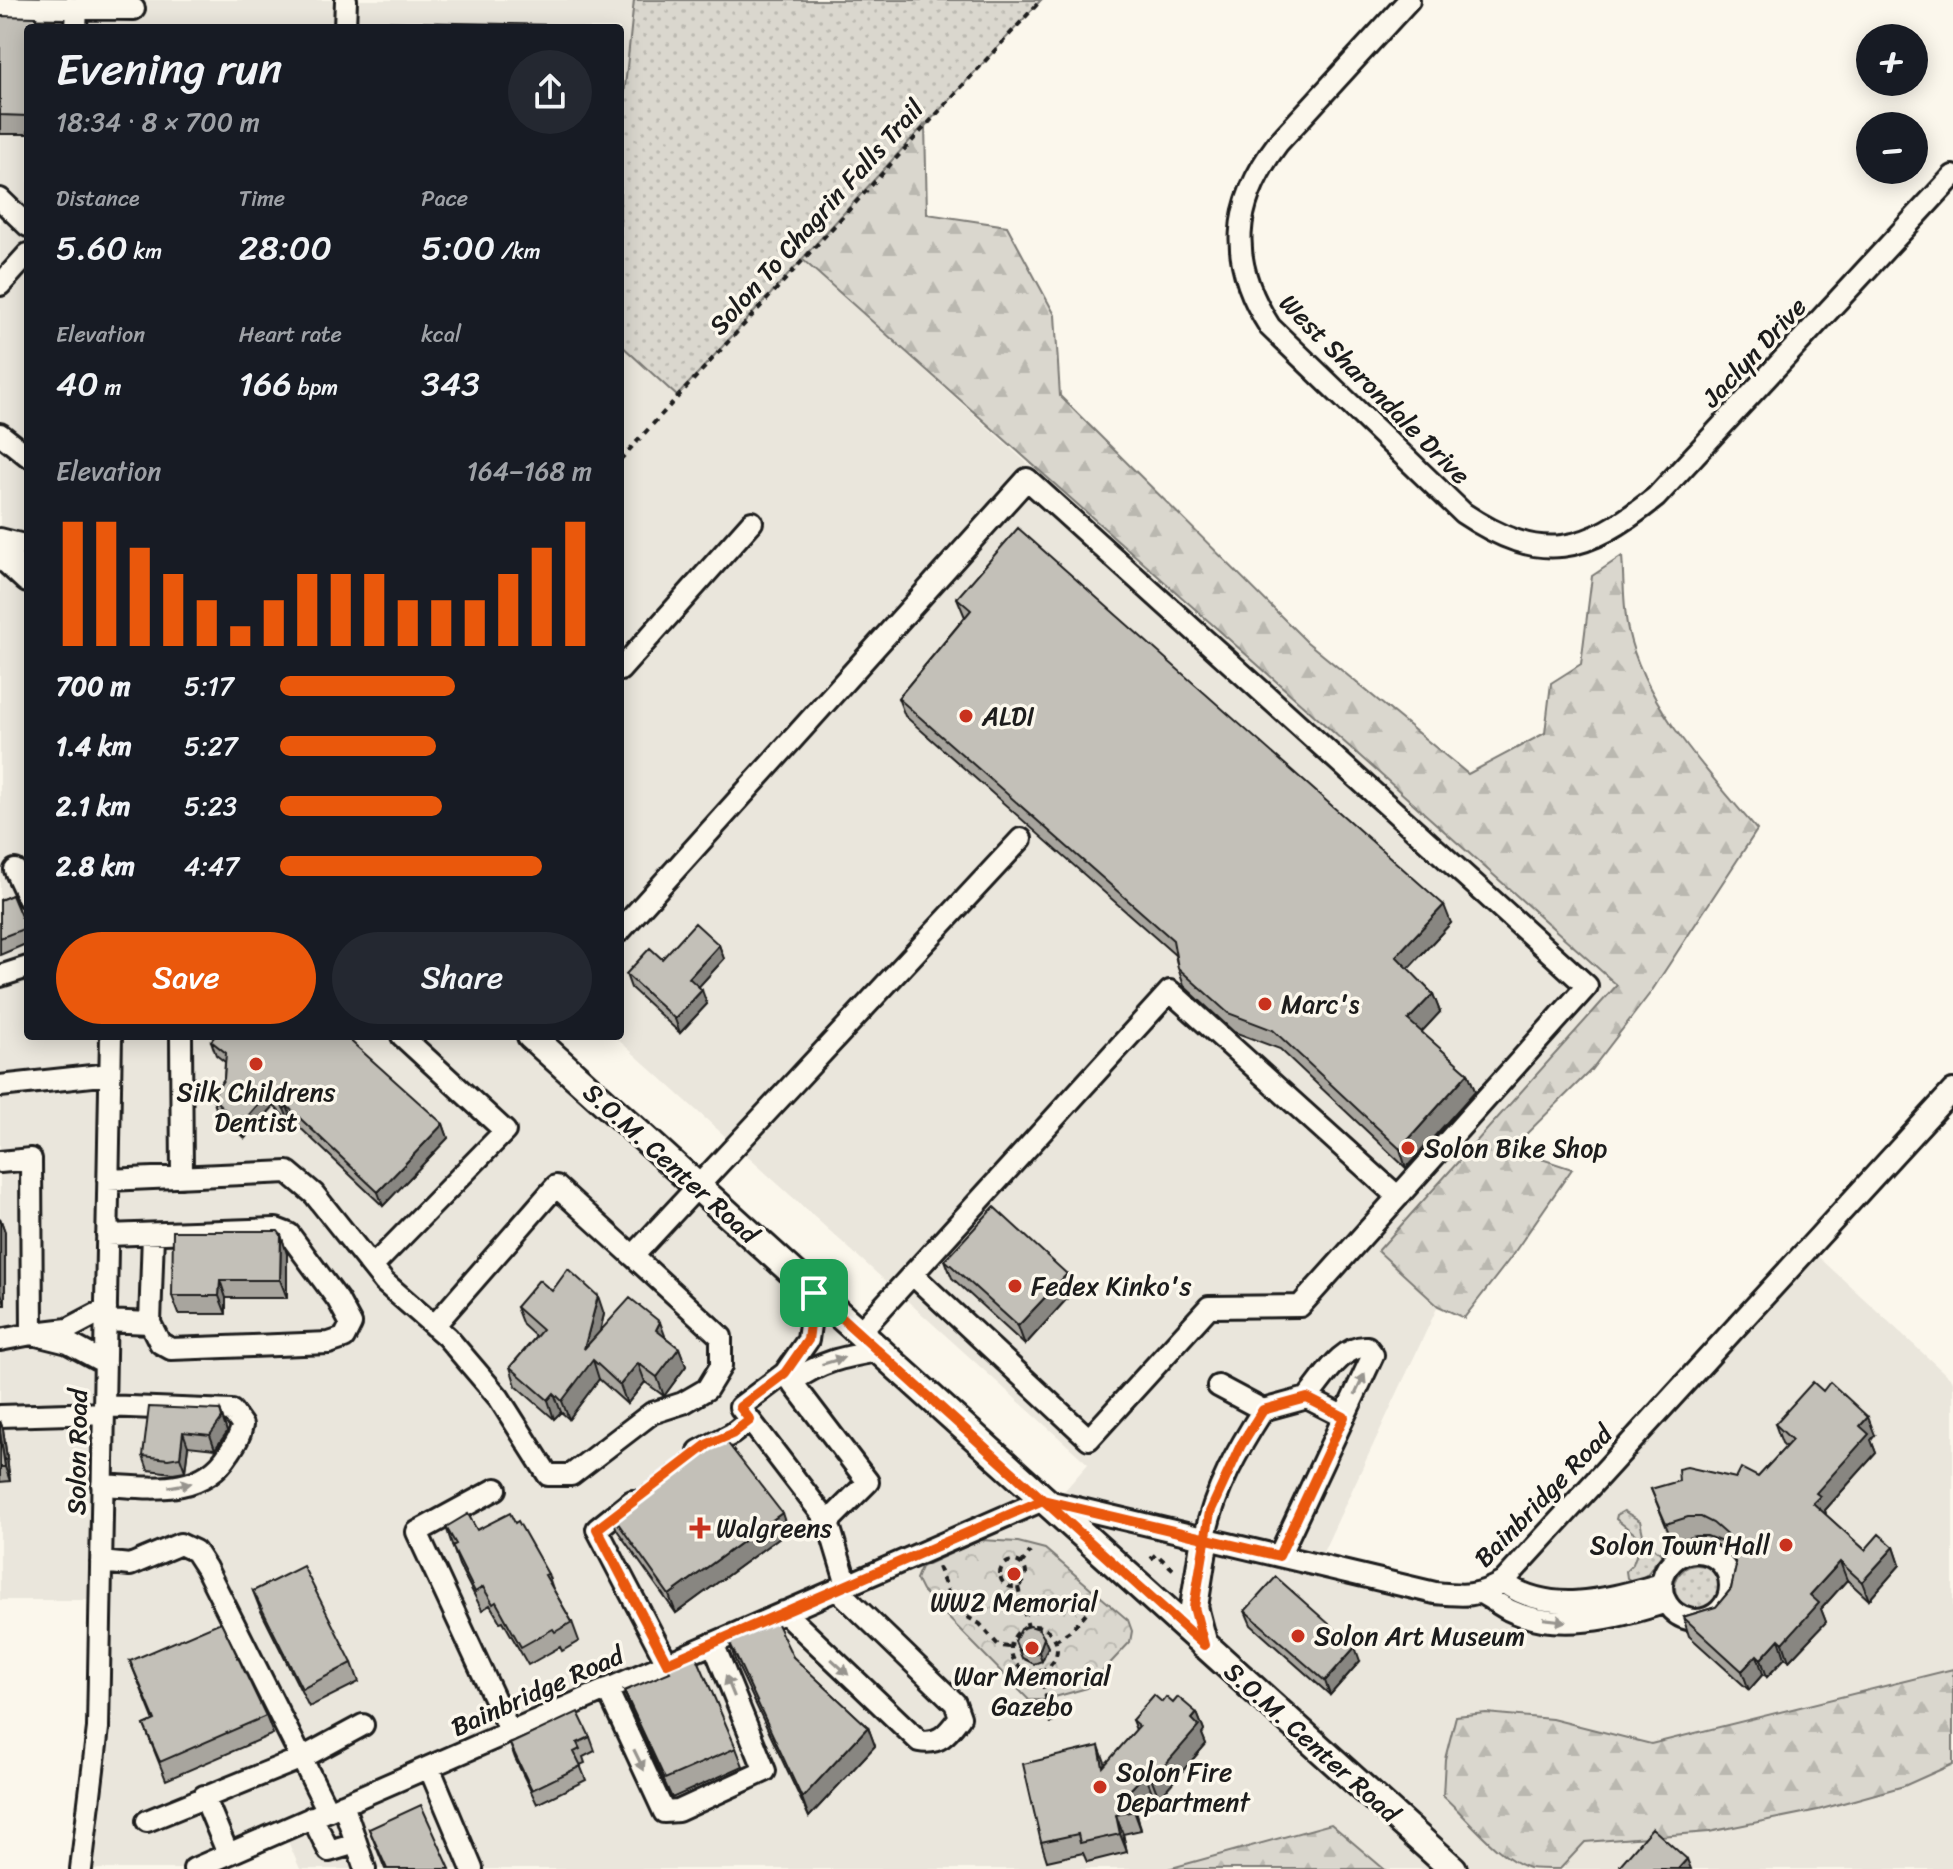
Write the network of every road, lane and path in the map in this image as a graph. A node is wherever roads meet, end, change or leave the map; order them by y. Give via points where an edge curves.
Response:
1 (346, 0) edge
2 (1041, 0) edge
3 (1409, 0) edge
4 (0, 7) edge
5 (134, 12) edge
6 (76, 18) edge
7 (345, 24) edge
8 (1953, 176) edge
9 (0, 199) edge
10 (24, 222) edge
11 (24, 258) edge
12 (0, 285) edge
13 (0, 434) edge
14 (24, 453) edge
15 (624, 456) edge
16 (752, 522) dead end
17 (0, 539) edge
18 (24, 545) edge
19 (1578, 545) joint
20 (0, 553) edge
21 (24, 575) edge
22 (624, 666) edge
23 (1021, 839) dead end
24 (14, 870) edge
25 (24, 890) edge
26 (624, 927) edge
27 (24, 968) edge
28 (0, 976) edge
29 (111, 1040) edge
30 (181, 1040) edge
31 (406, 1040) edge
32 (535, 1040) edge
33 (110, 1074) junction
34 (0, 1086) edge
35 (1953, 1090) edge
36 (0, 1162) edge
37 (182, 1177) junction
38 (108, 1180) junction
39 (698, 1188) junction
40 (1398, 1197) junction
41 (153, 1234) junction
42 (107, 1235) junction
43 (633, 1256) junction
44 (372, 1267) junction
45 (913, 1275) junction
46 (814, 1293) junction
47 (106, 1315) junction
48 (150, 1323) junction
49 (434, 1326) junction
50 (32, 1334) junction
51 (0, 1340) edge
52 (869, 1342) junction
53 (105, 1363) junction
54 (789, 1377) junction
55 (1218, 1386) dead end
56 (1307, 1398) junction
57 (104, 1409) junction
58 (1263, 1410) junction
59 (0, 1416) edge
60 (1344, 1417) junction
61 (750, 1420) junction
62 (685, 1461) edge
63 (102, 1485) junction
64 (651, 1486) edge
65 (496, 1489) dead end
66 (1043, 1500) junction
67 (828, 1522) junction
68 (1205, 1537) junction
69 (1030, 1552) dead end
70 (1279, 1556) junction
71 (1151, 1559) dead end
72 (101, 1562) junction
73 (1021, 1564) junction
74 (938, 1567) dead end
75 (1178, 1574) dead end
76 (1503, 1582) junction
77 (842, 1587) junction
78 (1017, 1587) junction
79 (1483, 1594) junction
80 (1096, 1602) dead end
81 (784, 1612) junction
82 (1028, 1627) junction
83 (1055, 1641) junction
84 (713, 1643) junction
85 (1204, 1645) junction
86 (1012, 1647) junction
87 (667, 1663) junction
88 (1040, 1671) junction
89 (607, 1689) junction
90 (1052, 1724) dead end
91 (363, 1725) dead end
92 (510, 1732) junction
93 (302, 1758) junction
94 (429, 1767) junction
95 (204, 1796) junction
96 (328, 1811) junction
97 (147, 1821) dead end
98 (356, 1843) junction
99 (228, 1854) junction
100 (81, 1869) edge
101 (194, 1869) edge
102 (365, 1869) edge
103 (472, 1869) edge
104 (1453, 1869) edge

1 - 7 street
2 - 15 path, Solon To Chagrin Falls Trail
3 - 19 street, West Sharondale Drive via 1259,168 1247,194 1240,249 1244,274 1253,302 1270,327 1463,513 1512,538 1555,547
4 - 6 street
5 - 6 street
8 - 19 street, Jaclyn Drive via 1656,497 1617,526
9 - 10 street
11 - 12 street
13 - 14 street
16 - 22 street
17 - 18 street
20 - 21 main road
23 - 39 street
24 - 25 street
26 - 40 street via 1027,479 1587,986
27 - 28 street
29 - 33 street, Solon Road
30 - 37 street
31 - 44 street via 505,1131
32 - 39 main road, S.O.M. Center Road
33 - 34 street
33 - 38 street, Solon Road
35 - 76 street, Bainbridge Road
36 - 50 street via 31,1159
37 - 38 street
37 - 44 street via 288,1172 314,1194
38 - 42 street, Solon Road
39 - 43 street
39 - 46 main road, S.O.M. Center Road
40 - 45 street via 1300,1306 1209,1307 1089,1439
40 - 45 street via 1170,991
41 - 42 street
41 - 48 street
41 - 48 street via 276,1229 289,1234 351,1324 344,1338 329,1343 171,1349 160,1343
42 - 47 street, Solon Road
43 - 49 street via 556,1186
43 - 49 street via 721,1337 721,1366 707,1389 652,1413 571,1475 548,1475 499,1398
44 - 49 street
45 - 52 street
46 - 52 main road, S.O.M. Center Road
46 - 54 street via 810,1337
47 - 48 street
47 - 50 street via 68,1329
47 - 53 street, Solon Road
50 - 51 street
50 - 53 street via 68,1343
54 -> 52 street
52 - 66 main road, S.O.M. Center Road
53 - 57 street, Solon Road
54 - 61 street via 740,1407
54 - 67 street via 868,1482
55 - 58 street
56 - 58 street
56 - 60 street
60 -> 56 street via 1373,1355 1367,1347 1346,1352
57 - 59 street
57 - 63 street, Solon Road
63 -> 57 street via 175,1488 199,1481 223,1463 242,1425 232,1411
58 - 68 street via 1210,1512
60 - 70 street
61 - 62 street
61 - 67 street
63 - 72 street, Solon Road
64 - 87 street via 597,1529
65 - 92 street via 417,1532
66 - 68 street, Bainbridge Road
66 - 77 street, Bainbridge Road
66 - 85 main road, S.O.M. Center Road
67 - 77 street
68 - 70 street, Bainbridge Road
68 - 85 main road via 1194,1607
69 - 73 path
70 - 79 street, Bainbridge Road via 1435,1593
71 - 75 path via 1156,1554
72 - 93 street via 130,1565 180,1544 195,1551
72 - 100 street, Solon Road via 98,1728
73 - 78 path via 1027,1574
73 - 78 path via 1007,1563 1000,1573 1005,1585
74 - 86 path via 955,1610 980,1624 999,1646
76 - 79 street, Bainbridge Road
79 -> 76 street via 1531,1617 1577,1623 1664,1593 1576,1602 1528,1596
77 - 81 street, Bainbridge Road
81 -> 77 street via 919,1741 932,1743 946,1736 960,1717 955,1703
78 - 82 path
80 - 83 path
81 - 84 street, Bainbridge Road
82 - 83 path via 1043,1628
82 - 86 path via 1015,1636
83 - 88 path via 1054,1660
84 - 87 street, Bainbridge Road
89 -> 84 street via 664,1812 678,1811 765,1771
85 - 104 main road, S.O.M. Center Road
86 - 88 path via 1022,1669
87 - 89 street, Bainbridge Road
88 - 90 path
89 - 92 street, Bainbridge Road
91 - 93 street
92 - 94 street, Bainbridge Road
93 - 95 street
93 - 96 street
94 - 96 street, Bainbridge Road
94 - 103 street
95 - 97 street
95 - 99 street
96 - 98 street
96 - 98 street via 329,1851
96 - 99 street, Bainbridge Road
98 - 102 street
99 - 101 street, Bainbridge Road

